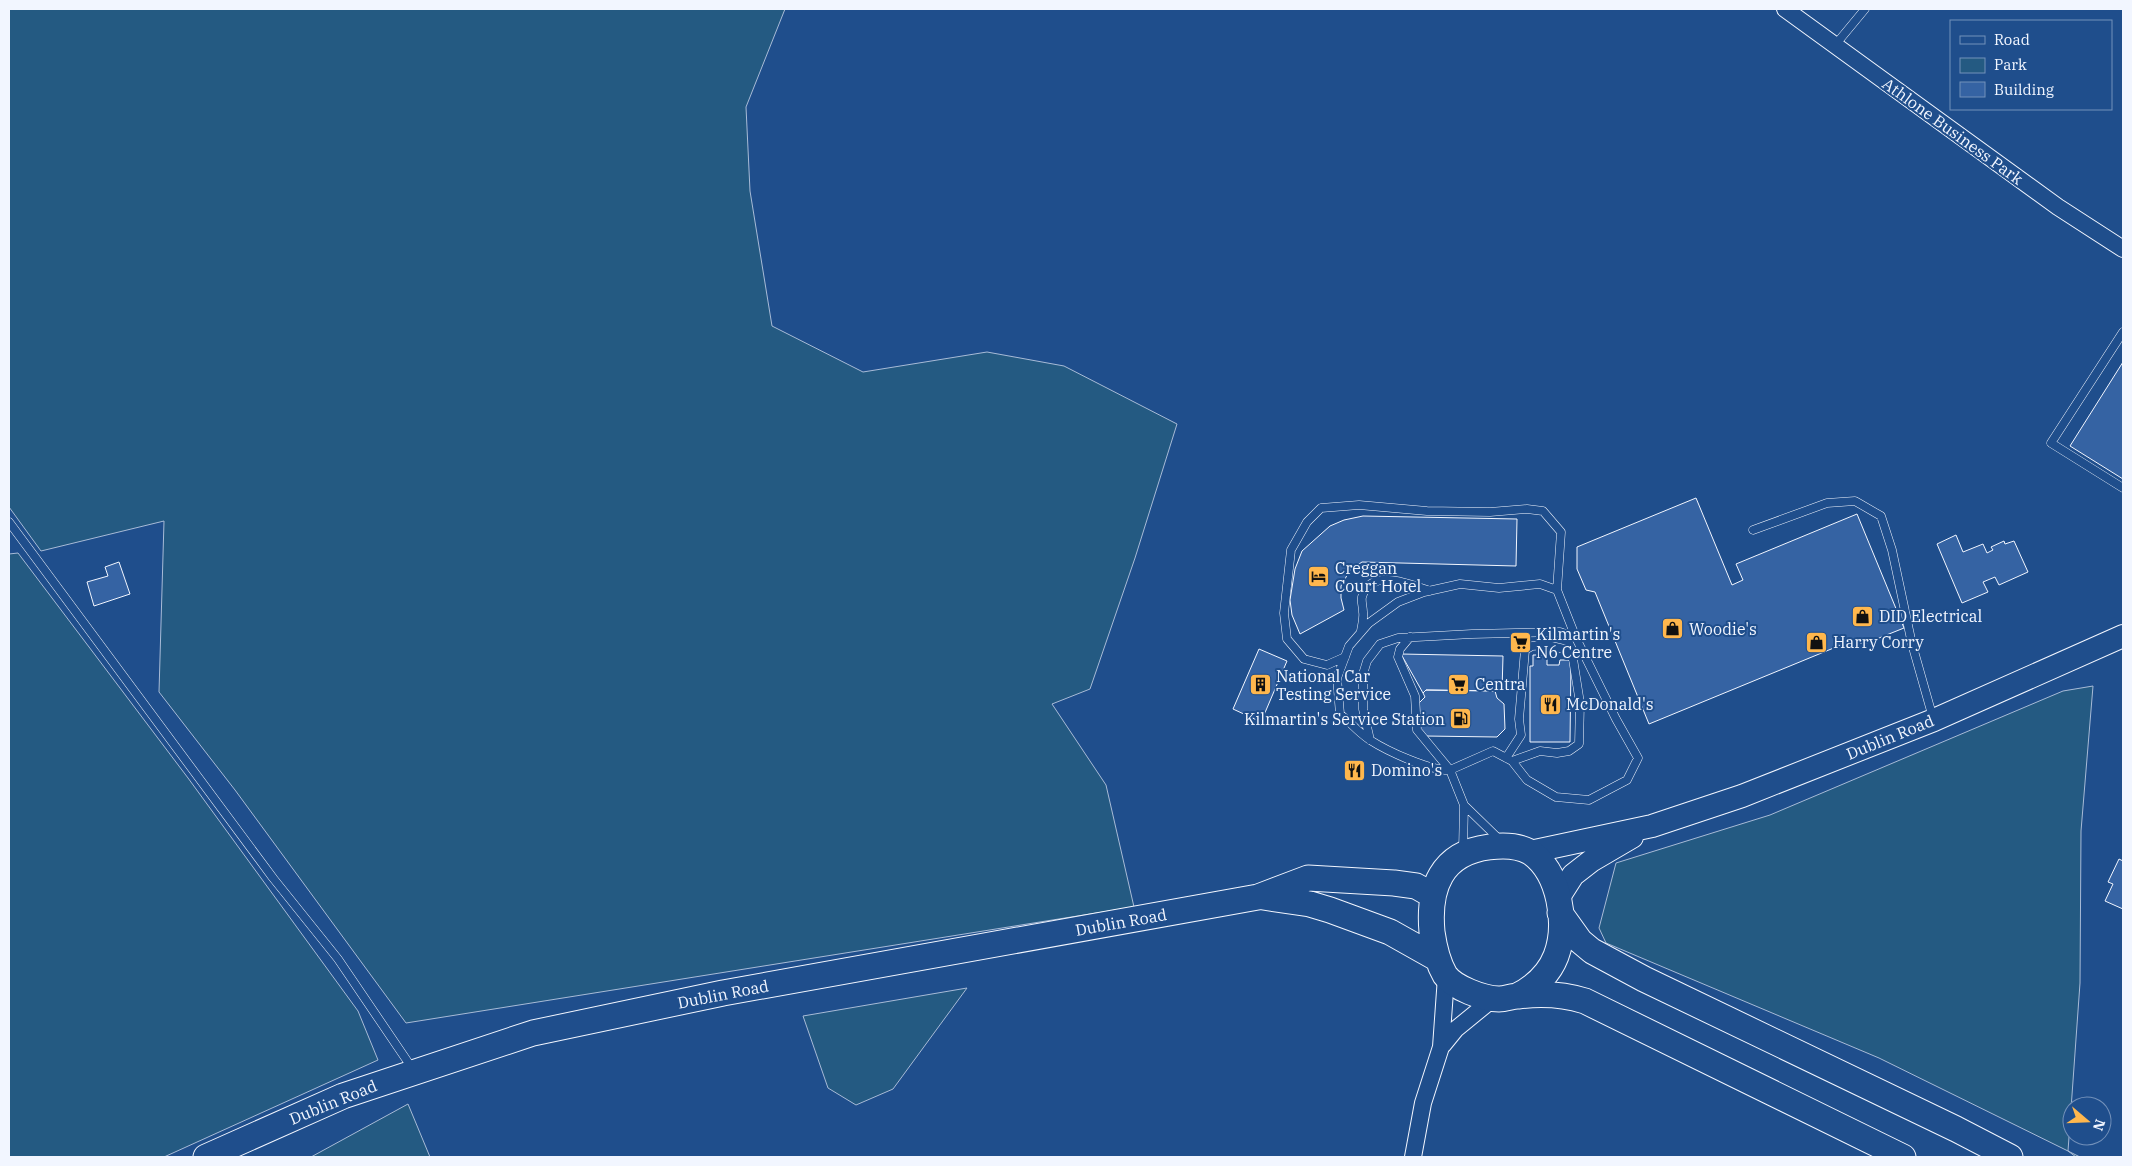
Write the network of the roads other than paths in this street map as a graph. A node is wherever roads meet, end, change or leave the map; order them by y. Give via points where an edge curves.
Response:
1 (1785, 9) edge
2 (1865, 9) edge
3 (1836, 44) junction
4 (2123, 249) edge
5 (2123, 332) edge
6 (2123, 488) edge
7 (9, 522) edge
8 (1754, 530) dead end
9 (1557, 590) junction
10 (1430, 591) junction
11 (1360, 633) junction
12 (2123, 636) edge
13 (1410, 637) junction
14 (1576, 638) junction
15 (1345, 657) junction
16 (1934, 720) junction
17 (1370, 740) junction
18 (1509, 760) junction
19 (1450, 770) junction
20 (1464, 805) junction
21 (1652, 826) junction
22 (1506, 846) junction
23 (1530, 852) junction
24 (1463, 854) junction
25 (1432, 895) junction
26 (1258, 897) junction
27 (1560, 905) junction
28 (1442, 968) junction
29 (1506, 997) junction
30 (1441, 1047) junction
31 (415, 1072) junction
32 (206, 1157) edge
33 (1413, 1157) edge
34 (1903, 1157) edge
35 (2010, 1157) edge

1 - 3 street, Athlone Business Park
2 - 3 lane
3 - 4 street, Athlone Business Park via 2058,207
5 - 6 lane via 2051,443
7 - 31 lane via 273,878 338,959
8 - 16 lane via 1827,503 1855,501 1882,516 1912,644
9 - 10 lane via 1540,584 1499,588 1460,584
9 - 14 lane
9 - 15 lane via 1561,532 1543,511 1428,511 1358,505 1321,508 1307,522 1291,550 1284,613 1287,639 1304,659 1327,665
10 - 11 lane via 1398,602
10 - 11 lane via 1392,580 1378,580 1367,586 1362,598
11 - 15 lane
12 - 16 main road, Dublin Road
13 - 14 lane via 1560,632
13 - 17 lane via 1380,644 1367,661 1363,674 1363,709
13 - 19 lane via 1400,648 1398,657 1415,696 1417,730
14 - 18 lane via 1638,758 1627,780 1589,800 1556,797 1527,780
15 - 17 lane via 1337,678 1340,714
16 - 21 main road, Dublin Road via 1742,796
17 - 19 lane via 1410,760 1440,771
18 - 18 lane via 1540,751 1569,751 1579,744 1578,686 1573,659 1564,649 1547,645 1525,650 1521,735
18 - 19 lane via 1493,752
19 - 20 lane
20 - 22 lane
20 - 24 lane
21 - 23 main road, Dublin Road
21 - 27 main road, Dublin Road via 1591,860 1573,874
22 - 23 main road via 1513,845
22 - 24 main road via 1480,848
23 - 27 main road via 1543,866
24 - 25 main road via 1442,872
25 - 26 main road, Dublin Road via 1416,886 1308,878
25 - 28 main road via 1432,933
26 - 28 main road, Dublin Road via 1310,904 1390,932
26 - 31 main road, Dublin Road via 723,993 533,1033
27 - 29 main road via 1561,937 1556,956 1536,985
27 - 35 main road via 1580,941 1592,952
28 - 29 main road via 1473,994
28 - 30 street via 1444,1027
29 - 30 street via 1460,1025
29 - 34 main road via 1566,995 1585,1001
30 - 33 street via 1423,1103
31 - 32 main road, Dublin Road via 343,1096

